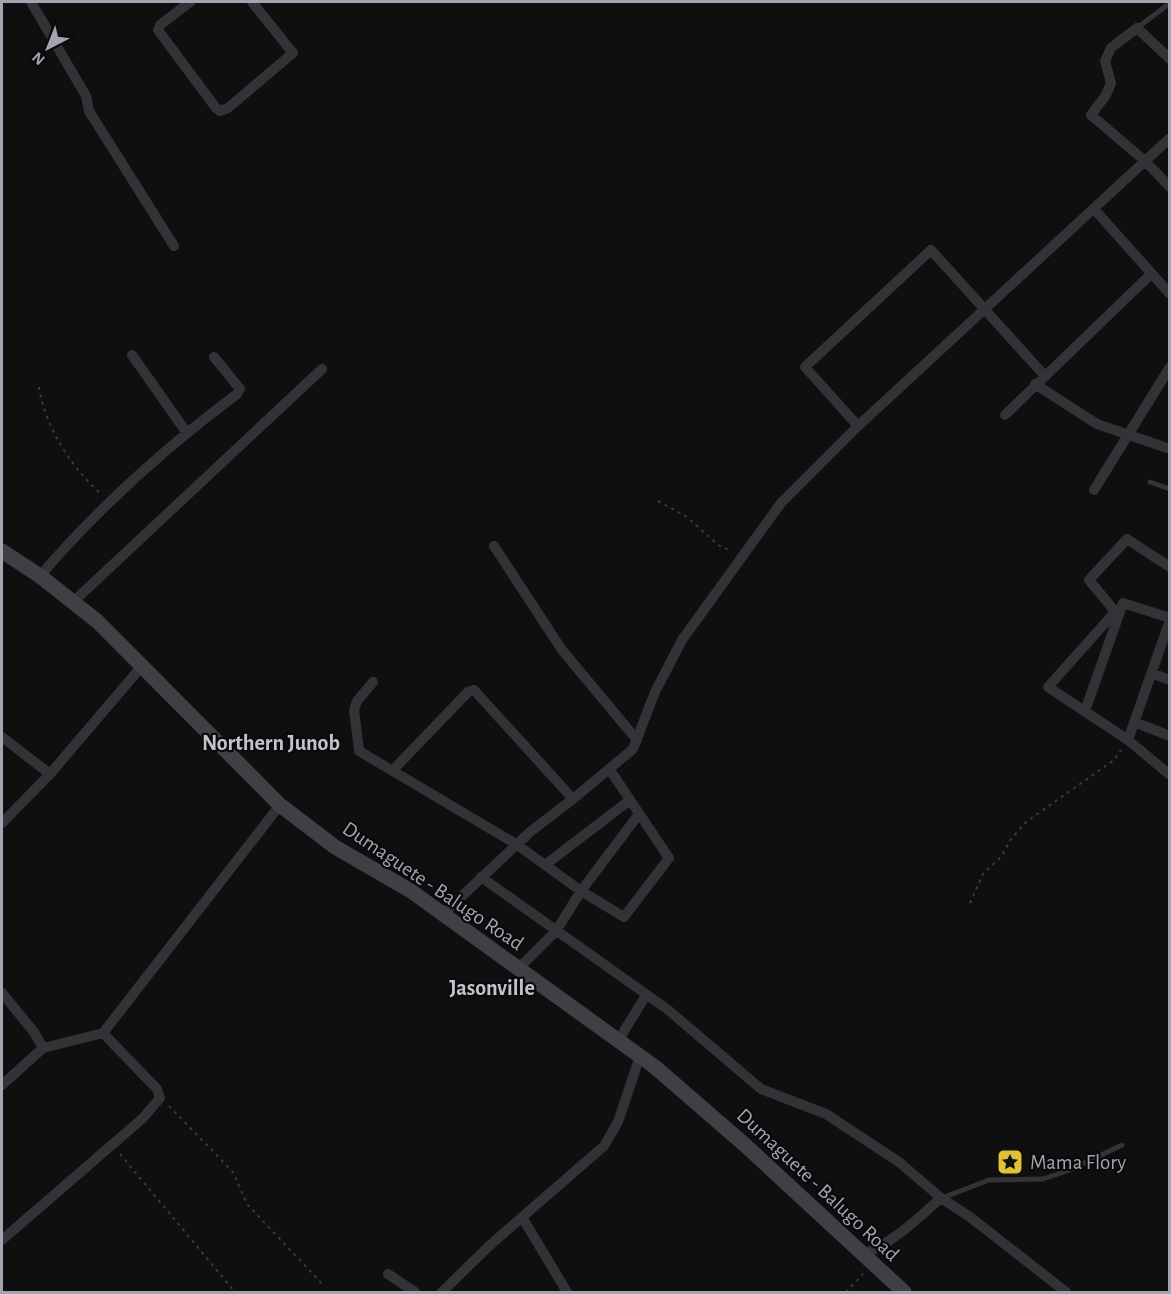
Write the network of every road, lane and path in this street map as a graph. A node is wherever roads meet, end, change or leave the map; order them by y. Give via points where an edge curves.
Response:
1 (31, 2) edge
2 (190, 2) edge
3 (252, 2) edge
4 (1170, 3) edge
5 (1137, 28) junction
6 (1170, 60) edge
7 (1170, 138) edge
8 (1145, 161) junction
9 (1170, 187) edge
10 (1094, 209) junction
11 (174, 246) dead end
12 (1151, 274) junction
13 (1170, 294) edge
14 (986, 309) junction
15 (132, 355) dead end
16 (214, 357) dead end
17 (1170, 367) edge
18 (322, 369) dead end
19 (1044, 375) junction
20 (1165, 381) edge
21 (1035, 384) junction
22 (39, 387) dead end
23 (1005, 415) dead end
24 (858, 426) junction
25 (187, 433) junction
26 (1126, 434) junction
27 (1170, 449) edge
28 (1150, 482) dead end
29 (1170, 489) edge
30 (1094, 490) dead end
31 (658, 501) dead end
32 (110, 502) junction
33 (494, 546) dead end
34 (2, 551) edge
35 (741, 556) junction
36 (1170, 567) edge
37 (40, 576) junction
38 (73, 602) junction
39 (1117, 614) junction
40 (1169, 622) edge
41 (142, 666) junction
42 (1151, 673) junction
43 (1170, 680) edge
44 (373, 682) dead end
45 (1085, 711) junction
46 (1134, 722) junction
47 (2, 736) edge
48 (1170, 736) edge
49 (637, 740) junction
50 (1128, 740) junction
51 (610, 770) junction
52 (392, 771) junction
53 (50, 774) junction
54 (1170, 775) edge
55 (573, 799) junction
56 (630, 800) junction
57 (280, 805) junction
58 (639, 814) junction
59 (2, 823) edge
60 (516, 844) junction
61 (545, 865) junction
62 (481, 878) junction
63 (581, 891) junction
64 (970, 903) dead end
65 (443, 914) junction
66 (556, 932) junction
67 (519, 968) junction
68 (2, 993) edge
69 (646, 995) junction
70 (103, 1033) junction
71 (618, 1041) junction
72 (43, 1048) junction
73 (640, 1056) junction
74 (2, 1085) edge
75 (160, 1098) junction
76 (113, 1144) junction
77 (1122, 1145) dead end
78 (941, 1198) junction
79 (522, 1217) junction
80 (2, 1240) edge
81 (869, 1258) junction
82 (388, 1274) dead end
83 (324, 1286) dead end
84 (235, 1293) edge
85 (415, 1293) edge
86 (442, 1293) edge
87 (567, 1293) edge
88 (846, 1293) edge
89 (904, 1293) edge
90 (1066, 1293) edge

1 - 11 street via 86,96 89,111
2 - 3 street via 158,30 220,111 293,53
4 - 5 lane
5 - 6 street
5 - 8 street via 1111,48 1105,61 1111,83 1091,115
7 - 8 street
8 - 9 street
8 - 10 street
10 - 12 street
10 - 14 street
12 - 13 street
12 - 19 street
14 - 19 street
14 - 24 street
14 - 24 street via 931,250 805,367
15 - 25 street
16 - 25 street via 240,389
17 - 20 street
18 - 38 street
19 - 21 street
20 - 26 street
21 - 23 street
21 - 26 street via 1098,424
22 - 32 path via 49,422 74,465
24 - 35 street via 781,503
25 - 32 street
26 - 27 street
26 - 30 street
28 - 29 lane
31 - 35 path via 687,518 718,545
32 - 37 street via 82,527
33 - 49 street via 561,650
34 - 37 street, Dumaguete - Balugo Road
35 - 49 street via 682,640 655,692
36 - 39 street via 1127,539 1089,580
37 - 38 street, Dumaguete - Balugo Road
38 - 41 street, Dumaguete - Balugo Road
39 - 40 street via 1123,603
39 - 45 street
39 - 45 street via 1048,687
40 - 42 street
41 - 53 street
41 - 57 street, Dumaguete - Balugo Road
42 - 43 street
42 - 46 street
44 - 52 street via 354,710 356,745 359,751
45 - 50 street
46 - 48 street
46 - 50 street
47 - 53 street
49 - 51 street
50 - 54 street
50 - 64 path via 1114,760 1026,822 1001,857 983,874
51 - 55 street
51 - 56 street
52 - 55 street via 474,690
52 - 60 street
53 - 59 street
55 - 60 street
56 - 58 street
56 - 61 street
57 - 65 street, Dumaguete - Balugo Road via 335,847
57 - 70 street
58 - 63 street
58 - 63 street via 669,858 631,910 624,917
60 - 61 street
60 - 62 street
61 - 63 street
62 - 65 street
62 - 66 street
63 - 66 street
65 - 67 street, Dumaguete - Balugo Road
66 - 67 street
66 - 69 street
67 - 71 street, Dumaguete - Balugo Road
68 - 72 street
69 - 71 street
69 - 78 street via 761,1089 826,1114 899,1162
70 - 72 street
70 - 75 street via 157,1089
71 - 73 street, Dumaguete - Balugo Road
72 - 74 street
73 - 79 street via 618,1122 604,1146
73 - 81 street, Dumaguete - Balugo Road
75 - 76 street
75 - 83 path via 233,1172 247,1204
76 - 80 street
76 - 84 path
77 - 78 lane via 1043,1179 989,1180
78 - 81 street
78 - 90 street
79 - 86 street
79 - 87 street
81 - 88 path
81 - 89 street, Dumaguete - Balugo Road
82 - 85 street

